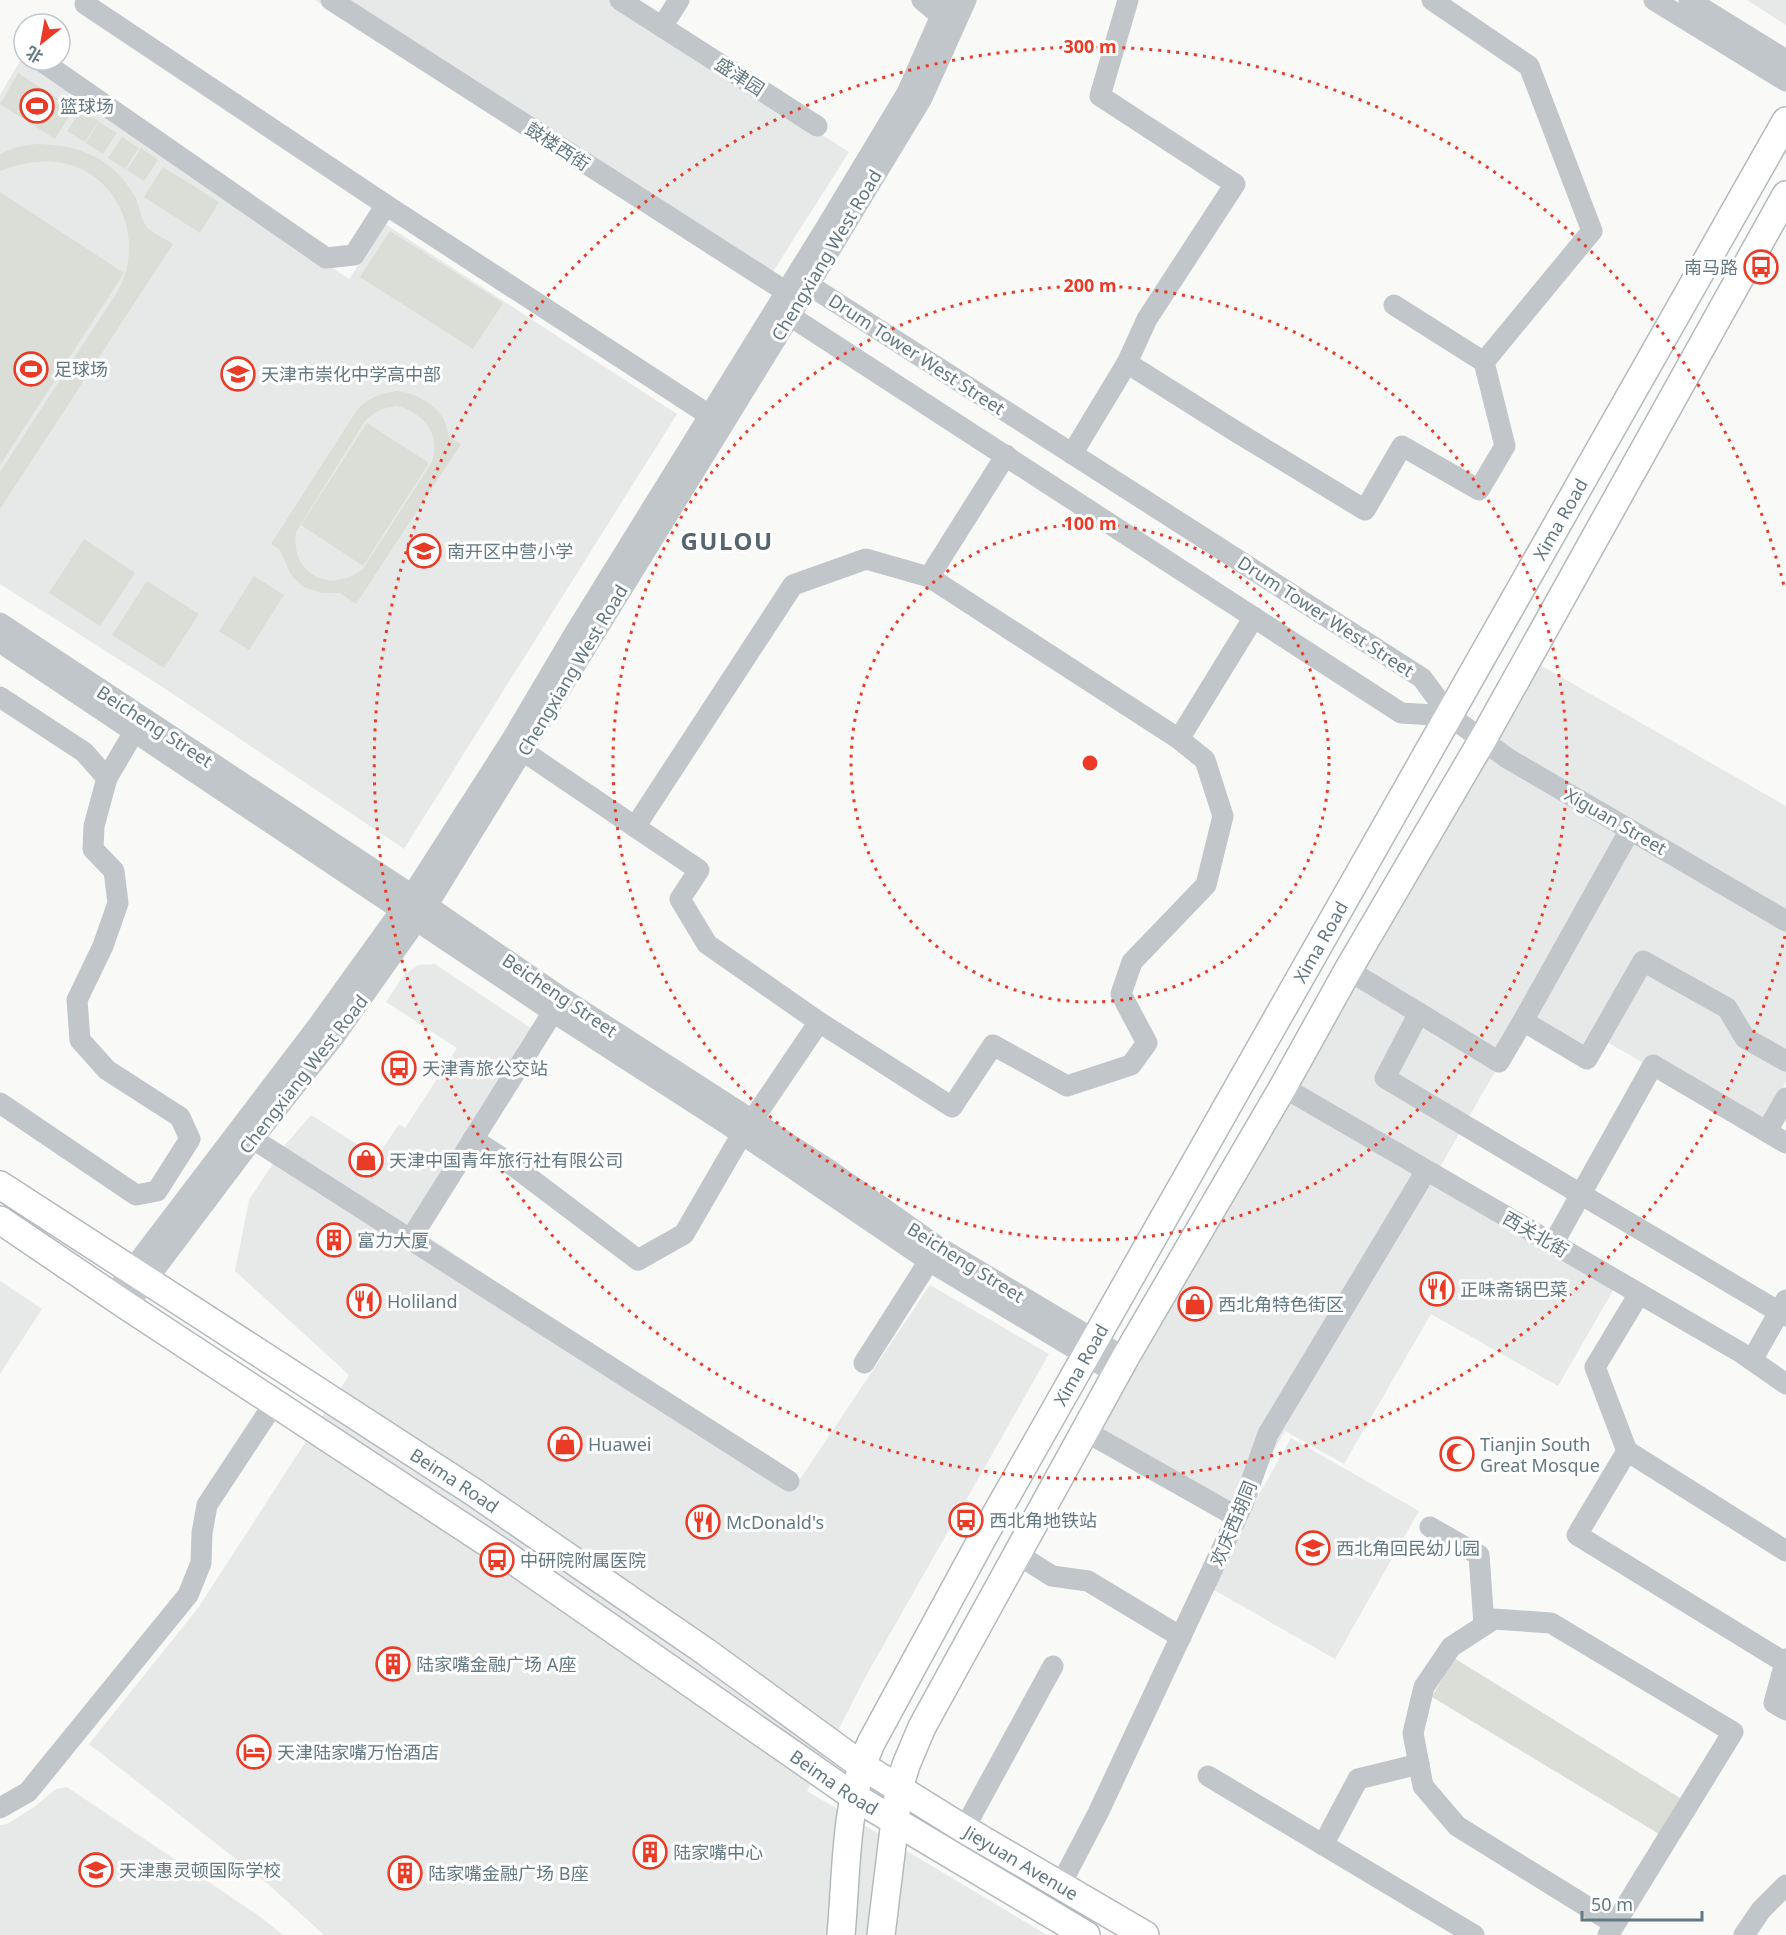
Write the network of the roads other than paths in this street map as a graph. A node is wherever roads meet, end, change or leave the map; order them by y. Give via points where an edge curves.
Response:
1 (331, 0) edge
2 (620, 0) edge
3 (679, 0) edge
4 (922, 0) edge
5 (966, 0) edge
6 (1128, 0) edge
7 (1432, 0) edge
8 (1654, 0) edge
9 (1689, 0) edge
10 (85, 4) dead end
11 (945, 8) edge
12 (663, 27) junction
13 (1786, 60) edge
14 (57, 72) edge
15 (1786, 81) edge
16 (1786, 121) edge
17 (817, 126) dead end
18 (1786, 195) edge
19 (386, 205) junction
20 (809, 285) junction
21 (785, 291) junction
22 (1394, 305) dead end
23 (790, 316) junction
24 (1484, 362) junction
25 (1127, 363) junction
26 (709, 415) junction
27 (1072, 454) junction
28 (1006, 455) junction
29 (929, 577) junction
30 (1254, 617) junction
31 (0, 623) edge
32 (0, 642) edge
33 (0, 697) edge
34 (1450, 716) junction
35 (134, 732) junction
36 (1179, 738) junction
37 (1483, 739) junction
38 (523, 751) junction
39 (107, 778) junction
40 (635, 827) junction
41 (1630, 830) junction
42 (414, 908) junction
43 (1786, 921) edge
44 (1348, 970) junction
45 (553, 1012) junction
46 (1419, 1013) junction
47 (1523, 1021) junction
48 (819, 1022) junction
49 (1786, 1061) edge
50 (1283, 1087) junction
51 (1786, 1098) edge
52 (0, 1103) edge
53 (747, 1128) junction
54 (1767, 1131) junction
55 (253, 1139) junction
56 (473, 1139) junction
57 (1786, 1143) edge
58 (1426, 1171) junction
59 (0, 1185) edge
60 (1581, 1193) junction
61 (0, 1220) edge
62 (410, 1240) junction
63 (1553, 1244) junction
64 (929, 1261) junction
65 (138, 1274) junction
66 (1639, 1294) junction
67 (119, 1301) junction
68 (1784, 1310) edge
69 (1091, 1349) junction
70 (1752, 1360) junction
71 (864, 1363) dead end
72 (1121, 1366) junction
73 (1786, 1384) edge
74 (275, 1402) junction
75 (1085, 1431) junction
76 (1627, 1450) junction
77 (789, 1481) dead end
78 (1237, 1517) junction
79 (1430, 1527) dead end
80 (1786, 1551) edge
81 (1017, 1554) junction
82 (1484, 1625) junction
83 (1181, 1637) junction
84 (1785, 1661) edge
85 (1053, 1666) dead end
86 (1786, 1710) edge
87 (1419, 1764) junction
88 (861, 1765) junction
89 (1208, 1776) dead end
90 (899, 1788) junction
91 (854, 1796) junction
92 (0, 1809) edge
93 (894, 1821) junction
94 (964, 1829) junction
95 (1323, 1845) junction
96 (1786, 1885) edge
97 (1060, 1886) junction
98 (1611, 1929) edge
99 (841, 1935) edge
100 (881, 1935) edge
101 (1086, 1935) edge
102 (1144, 1935) edge
103 (1474, 1935) edge
104 (1744, 1935) edge

1 - 21 street, 鼓楼西街
2 - 12 street, 盛津园
3 - 12 street
4 - 11 street
5 - 20 street, Chengxiang West Road via 921,98
6 - 25 street via 1100,96 1235,184 1147,319
7 - 24 street via 1529,66 1592,231
8 - 15 street
9 - 13 street
10 - 19 street
11 - 21 street, Chengxiang West Road via 907,93
12 - 17 street, 盛津园
14 - 19 street via 326,258 354,255
16 - 34 main road, Xima Road
18 - 37 main road, Xima Road
19 - 26 street
20 - 21 street, Drum Tower West Street
20 - 23 street, Chengxiang West Road
20 - 27 street, Drum Tower West Street
21 - 23 street
21 - 26 street, Chengxiang West Road
22 - 24 street
23 - 28 street, Drum Tower West Street
23 - 38 street, Chengxiang West Road
24 - 25 street via 1505,446 1479,490 1402,446 1365,510
25 - 27 street
26 - 42 street, Chengxiang West Road via 574,634
27 - 34 street, Drum Tower West Street via 1422,678
28 - 29 street
28 - 30 street, Drum Tower West Street
29 - 36 street
29 - 40 street via 866,559 793,585
30 - 34 street, Drum Tower West Street via 1401,713
30 - 36 street
31 - 42 street, Beicheng Street
32 - 35 street, Beicheng Street
33 - 39 street via 84,752
34 - 37 street, Xiguan Street
34 - 69 main road, Xima Road
35 - 39 street
35 - 42 street, Beicheng Street
36 - 48 street via 1205,760 1223,816 1206,885 1132,963 1121,994 1147,1043 1131,1065 1067,1086 993,1045 952,1107
37 - 41 street, Xiguan Street via 1507,758
37 - 44 main road, Xima Road
38 - 40 street
38 - 42 street, Chengxiang West Road
39 - 52 street via 94,826 93,849 114,872 118,903 77,1000 80,1040 107,1070 180,1117 190,1139 157,1191 136,1195
40 - 48 street via 699,870 680,899 707,944
41 - 43 street, Xiguan Street
41 - 47 street
42 - 45 street, Beicheng Street
42 - 53 street, Beicheng Street via 558,995
42 - 55 street, Chengxiang West Road via 335,1036
42 - 65 street, Chengxiang West Road via 320,1024
44 - 46 street
44 - 50 main road, Xima Road
45 - 53 street, Beicheng Street
45 - 56 street
46 - 47 street via 1499,1062
46 - 60 street via 1385,1078
47 - 49 street via 1587,1059 1643,961 1727,1008 1745,1038
48 - 53 street
50 - 58 street, 西关北街
50 - 72 main road, Xima Road
51 - 54 street
53 - 56 street via 684,1234 638,1260
53 - 64 street, Beicheng Street
53 - 69 street, Beicheng Street via 831,1171
54 - 57 street
54 - 60 street via 1653,1065
55 - 62 street
55 - 65 street, Chengxiang West Road
56 - 62 street
58 - 63 street, 西关北街
58 - 78 street, 欢庆西胡同 via 1268,1434
59 - 65 main road, Beima Road
60 - 63 street
60 - 68 street
61 - 67 main road, Beima Road
62 - 77 street
63 - 66 street, 西关北街
64 - 69 street, Beicheng Street
64 - 71 street
65 - 67 street, Chengxiang West Road
65 - 88 main road, Beima Road via 475,1493 706,1652
66 - 70 street, 西关北街
66 - 76 street via 1595,1367
67 - 74 main road, Beima Road
68 - 70 street
69 - 72 street, Beicheng Street
69 - 88 main road, Xima Road via 936,1620
70 - 73 street, 西关北街
72 - 75 main road, Xima Road
74 - 91 main road, Beima Road via 503,1553
74 - 92 street via 207,1505 201,1563 188,1595 28,1792
75 - 78 street
75 - 81 main road, Xima Road
76 - 80 street
76 - 84 street via 1577,1535
78 - 83 street, 欢庆西胡同
79 - 82 street via 1479,1555
81 - 83 street via 1052,1576 1088,1581
81 - 90 main road, Xima Road via 922,1727
82 - 87 street via 1451,1647 1424,1687 1413,1733
82 - 98 street via 1494,1618 1551,1623 1733,1732
83 - 97 street, 欢庆西胡同
84 - 86 street via 1774,1703
85 - 94 street
87 - 95 street via 1358,1779
87 - 98 street via 1423,1786 1457,1826
88 - 90 main road, Beima Road
88 - 91 main road, Xima Road
89 - 95 street
90 - 93 main road, Xima Road
90 - 94 main road, Jieyuan Avenue
91 - 93 main road, Beima Road
91 - 99 main road, Xima Road
93 - 100 main road, Xima Road
93 - 101 main road, Jieyuan Avenue
94 - 97 main road, Jieyuan Avenue
95 - 103 street
96 - 104 street via 1761,1910
97 - 102 main road, Jieyuan Avenue

